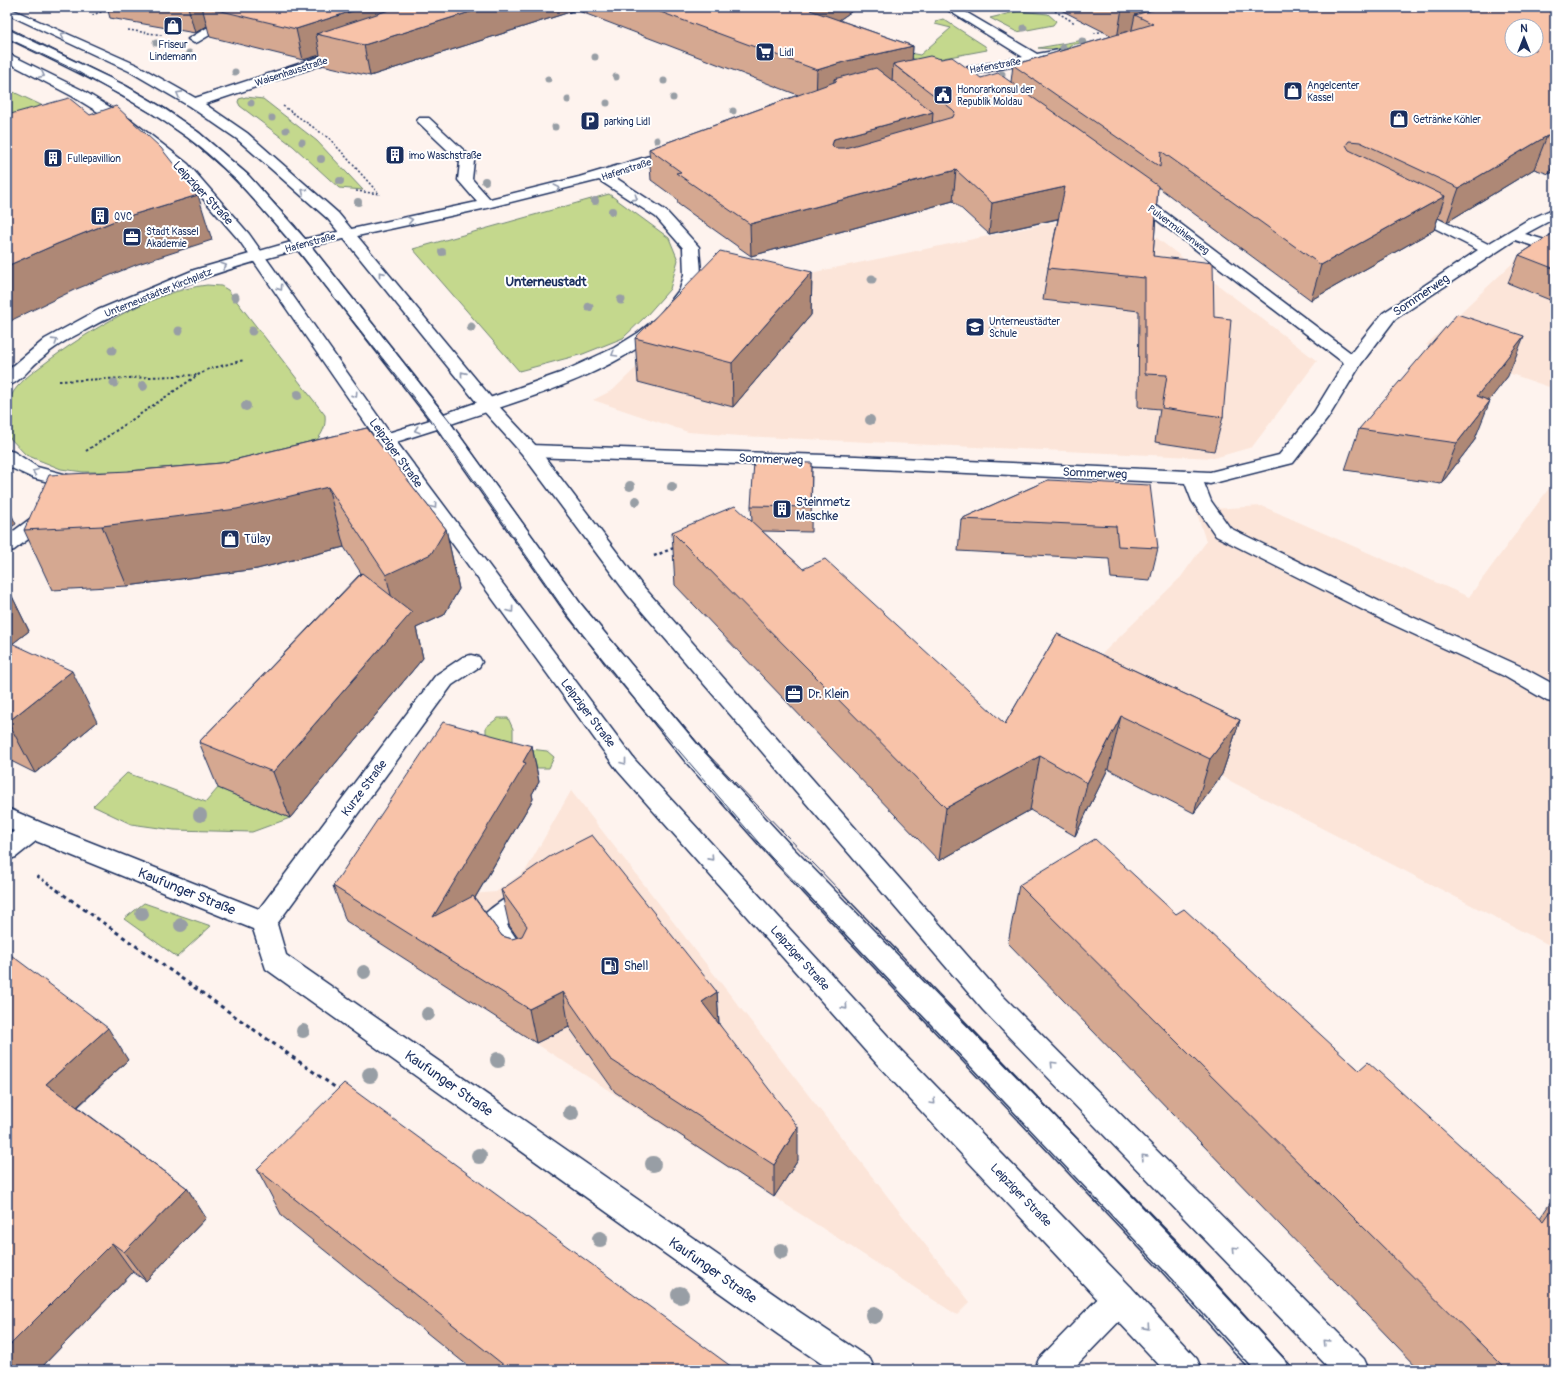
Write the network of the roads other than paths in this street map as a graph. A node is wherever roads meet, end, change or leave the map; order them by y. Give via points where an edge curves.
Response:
1 (251, 7) edge
2 (949, 7) edge
3 (7, 10) edge
4 (7, 33) edge
5 (194, 40) road end
6 (365, 46) edge
7 (1086, 49) edge
8 (7, 57) edge
9 (1034, 58) junction
10 (963, 71) junction
11 (931, 78) edge
12 (982, 84) edge
13 (194, 102) junction
14 (424, 121) dead end
15 (689, 148) edge
16 (603, 176) junction
17 (1120, 185) edge
18 (487, 204) junction
19 (1400, 206) edge
20 (1555, 212) edge
21 (347, 232) junction
22 (1513, 235) junction
23 (301, 244) junction
24 (1555, 248) edge
25 (1489, 250) junction
26 (258, 256) junction
27 (1353, 362) junction
28 (15, 364) edge
29 (7, 382) edge
30 (488, 405) junction
31 (442, 422) junction
32 (386, 440) junction
33 (348, 450) edge
34 (530, 452) junction
35 (7, 456) edge
36 (1192, 477) junction
37 (7, 546) edge
38 (471, 662) dead end
39 (1555, 694) edge
40 (7, 817) edge
41 (33, 830) junction
42 (7, 850) edge
43 (548, 883) edge
44 (264, 922) junction
45 (520, 962) edge
46 (1120, 1298) junction
47 (859, 1370) edge
48 (1050, 1370) edge
49 (1186, 1370) edge
50 (1273, 1370) edge
51 (1353, 1370) edge

1 - 5 street
2 - 9 street
13 -> 3 street via 134,68
4 - 23 street via 119,88 193,135 243,178
6 - 13 street, Waisenhausstraße
7 - 9 street, Hafenstraße
8 -> 26 street, Leipziger Straße via 77,93 120,119 183,167
9 - 10 street, Hafenstraße
10 - 11 street, Hafenstraße
10 - 12 street
21 -> 13 street via 333,216 242,136
14 - 18 street via 467,161 465,180
15 - 16 street, Hafenstraße
18 -> 16 street, Hafenstraße
16 -> 30 street via 661,214 691,247 691,284 674,310 648,335 565,379
17 - 27 street, Pulvermühlenweg
21 -> 18 street, Hafenstraße
19 - 25 street
20 - 22 street, Sommerweg
21 - 23 street, Hafenstraße
30 -> 21 street
22 - 24 street
22 - 25 street, Sommerweg
23 - 26 street, Hafenstraße
23 - 31 street
25 - 27 street, Sommerweg via 1389,316
28 -> 26 street, Unterneustädter Kirchplatz via 110,310 198,273
26 -> 32 street, Leipziger Straße
27 - 36 street, Sommerweg via 1322,414 1286,459 1210,478
28 - 29 street, Unterneustädter Kirchplatz
30 - 31 street
30 - 34 street
31 -> 32 street
31 - 50 street via 573,608 693,755 783,854 1166,1253
32 - 33 street
32 -> 46 street, Leipziger Straße via 626,765 887,1055
34 - 36 street, Sommerweg via 856,462
51 -> 34 street via 992,1002 634,589
37 -> 35 street via 90,484 48,477 15,464
36 - 39 street via 1202,500 1223,532
38 - 44 street, Kurze Straße via 444,680
40 - 41 street, Kaufunger Straße
41 - 42 street
41 - 44 street, Kaufunger Straße
43 - 45 street via 491,923
44 - 47 street, Kaufunger Straße via 275,961
46 - 48 street
46 -> 49 street, Leipziger Straße

